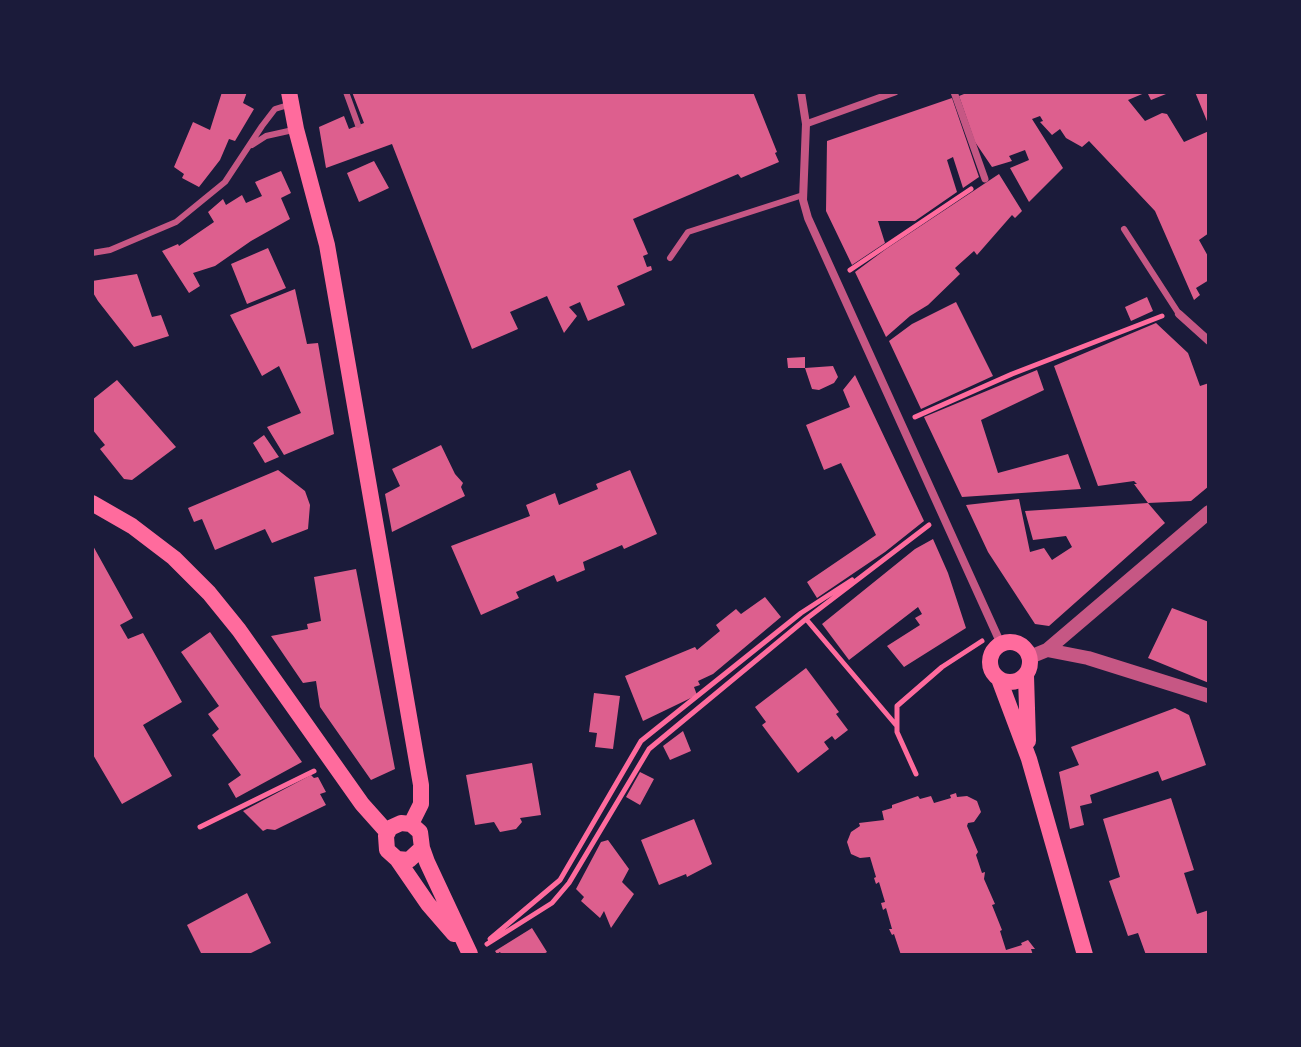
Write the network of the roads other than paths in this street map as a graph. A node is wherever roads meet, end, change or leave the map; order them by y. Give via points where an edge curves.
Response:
1 (346, 92) edge
2 (801, 92) edge
3 (895, 92) edge
4 (954, 92) edge
5 (290, 98) edge
6 (806, 124) junction
7 (358, 125) dead end
8 (296, 129) junction
9 (249, 147) junction
10 (985, 179) road end
11 (803, 195) junction
12 (1124, 229) dead end
13 (92, 253) edge
14 (670, 258) dead end
15 (1179, 314) joint
16 (1209, 341) edge
17 (92, 503) edge
18 (1209, 512) edge
19 (998, 638) junction
20 (1047, 650) junction
21 (1030, 657) junction
22 (1026, 676) junction
23 (999, 679) junction
24 (1208, 697) edge
25 (1029, 759) junction
26 (411, 824) junction
27 (387, 832) junction
28 (422, 848) junction
29 (397, 859) junction
30 (470, 955) edge
31 (1085, 955) edge

1 - 7 lane
2 - 6 street
3 - 6 street
4 - 10 street
5 - 8 main road
5 - 9 lane via 275,109
6 - 11 street
8 - 9 lane via 266,136
8 - 26 main road via 327,245 421,785 421,804
9 - 13 lane via 225,182 176,222
11 - 14 lane via 688,232
11 - 19 street via 808,218
12 - 15 lane
15 - 16 street
17 - 27 main road via 174,558 209,593
18 - 20 street
19 - 21 main road via 1019,643
19 - 23 main road via 990,664
20 - 21 street
20 - 24 street
21 - 22 main road
22 - 23 main road via 1013,682
22 - 25 main road
23 - 25 main road
25 - 31 main road
26 - 27 main road via 395,824
26 - 28 main road via 422,837
27 - 29 main road via 385,846
28 - 29 main road via 409,860
28 - 30 main road
29 - 30 main road

